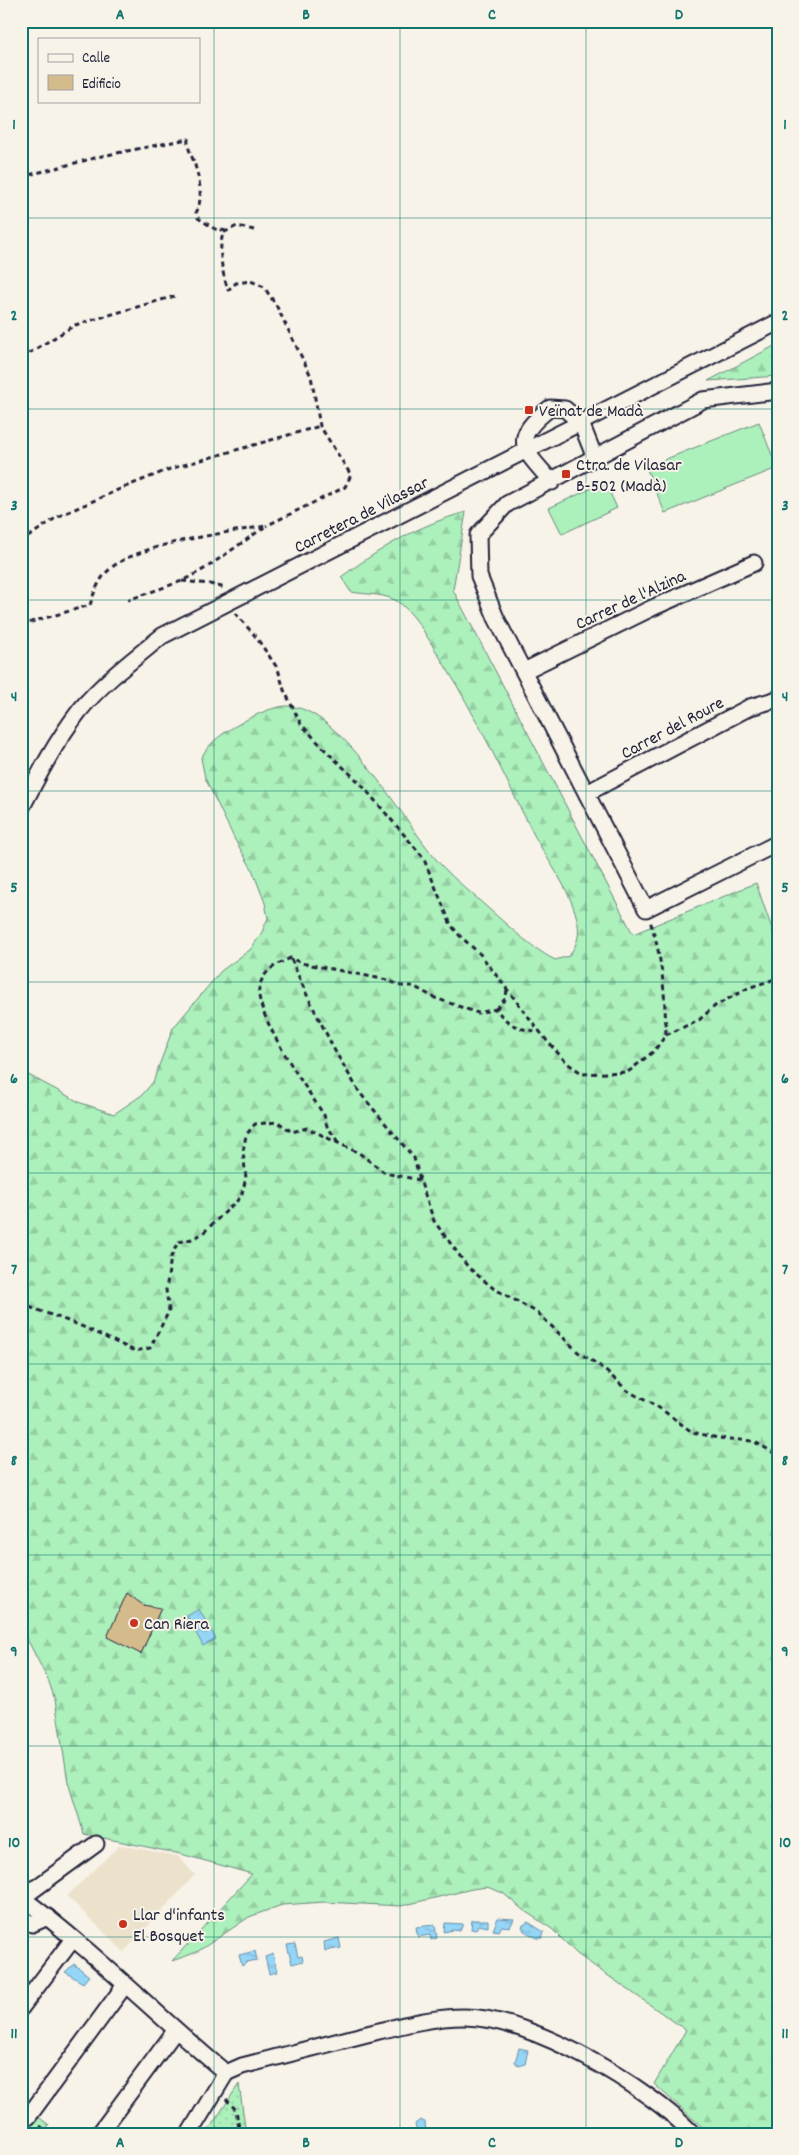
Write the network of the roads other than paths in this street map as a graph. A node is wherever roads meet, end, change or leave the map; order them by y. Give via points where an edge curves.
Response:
1 (778, 322) edge
2 (778, 391) edge
3 (581, 423) junction
4 (525, 452) junction
5 (595, 458) junction
6 (552, 482) junction
7 (754, 563) dead end
8 (524, 671) junction
9 (778, 698) edge
10 (587, 793) junction
11 (21, 809) edge
12 (778, 843) edge
13 (96, 1844) dead end
14 (22, 1898) edge
15 (48, 1917) junction
16 (21, 1918) edge
17 (73, 1939) junction
18 (125, 1985) junction
19 (21, 2008) edge
20 (175, 2031) junction
21 (226, 2073) junction
22 (28, 2117) dead end
23 (99, 2134) edge
24 (189, 2134) edge
25 (693, 2134) edge

1 - 3 street, Carretera de Vilassar
2 - 5 street via 703,400
3 - 4 street, Carretera de Vilassar
3 - 4 street via 565,409 550,408 532,422 524,437
3 - 5 street
4 - 6 street
4 - 11 street, Carretera de Vilassar via 162,636 119,670 81,710 46,759
5 - 6 street
6 - 8 street via 507,504 478,535 479,576 496,618
7 - 8 street, Carrer de l'Alzina via 652,608
8 - 10 street
9 - 10 street, Carrer del Roure via 750,706
10 - 12 street via 646,909
13 - 14 street
14 - 15 street
15 - 16 street via 32,1924
15 - 17 street
17 - 18 street
17 - 19 street
18 - 20 street
18 - 22 street
20 - 21 street
20 - 23 street
21 - 24 street
21 - 25 street via 242,2066 411,2023 464,2017 490,2020 530,2032 575,2052 621,2078

